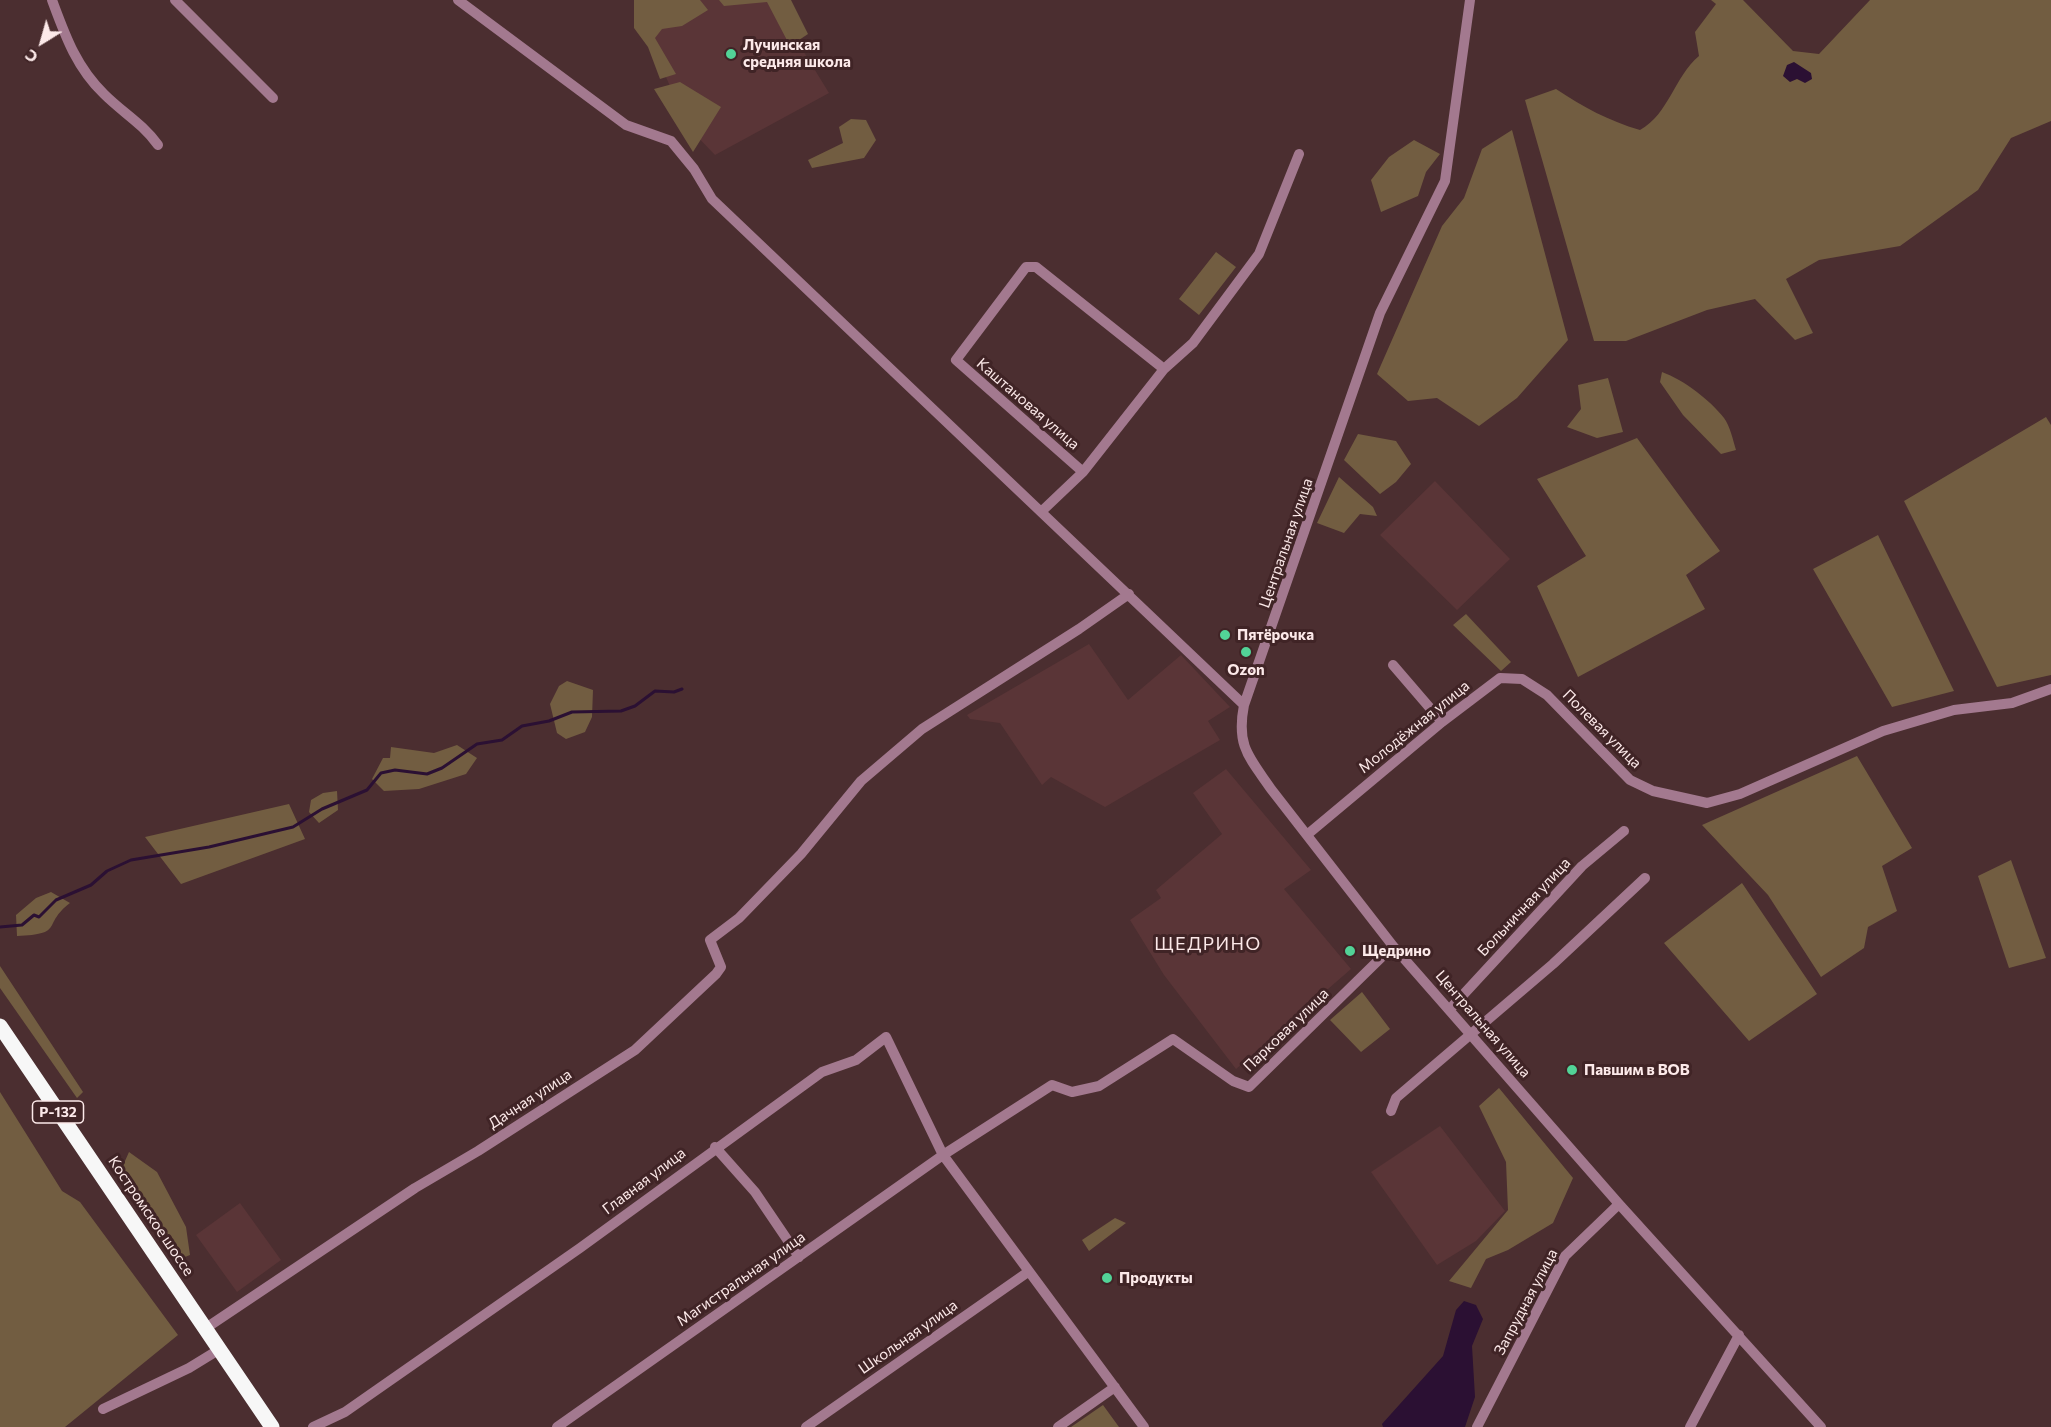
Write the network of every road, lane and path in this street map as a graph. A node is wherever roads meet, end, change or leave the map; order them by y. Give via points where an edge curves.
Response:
1 (52, 0) edge
2 (175, 0) edge
3 (458, 0) edge
4 (1470, 0) edge
5 (273, 98) dead end
6 (158, 146) dead end
7 (1299, 154) dead end
8 (1164, 369) junction
9 (1083, 472) junction
10 (1042, 511) junction
11 (1129, 594) junction
12 (1393, 665) dead end
13 (2051, 690) edge
14 (1547, 695) joint
15 (1244, 705) junction
16 (1442, 722) junction
17 (1624, 831) dead end
18 (1308, 834) junction
19 (1645, 878) dead end
20 (1394, 946) junction
21 (1450, 1009) junction
22 (0, 1026) edge
23 (1473, 1034) junction
24 (1099, 1086) joint
25 (1391, 1111) dead end
26 (715, 1147) junction
27 (943, 1155) junction
28 (1619, 1204) junction
29 (799, 1257) junction
30 (1028, 1272) junction
31 (206, 1328) junction
32 (1739, 1335) junction
33 (220, 1349) junction
34 (1115, 1387) junction
35 (103, 1409) dead end
36 (272, 1427) edge
37 (313, 1427) edge
38 (557, 1427) edge
39 (806, 1427) edge
40 (1058, 1427) edge
41 (1144, 1427) edge
42 (1477, 1427) edge
43 (1690, 1427) edge
44 (1821, 1427) edge

1 - 6 street via 70,50 103,93 144,126
2 - 5 street
3 - 10 street via 626,125 671,141 712,200
4 - 15 street, Центральная улица via 1445,180 1380,314
7 - 8 street, Каштановая улица via 1259,254 1193,343
8 - 9 street, Каштановая улица
8 - 9 street, Каштановая улица via 1036,267 1026,267 956,360
9 - 10 street, Каштановая улица
10 - 11 street
11 - 15 street
11 - 31 street, Дачная улица via 922,729 861,781 806,849 739,918 710,940 721,968 635,1050 415,1188
12 - 16 street
13 - 14 street, Полевая улица via 2012,703 1954,710 1883,731 1740,794 1717,802 1698,803 1642,786 1613,763
14 - 16 street, Молодёжная улица via 1522,679 1500,678
15 - 18 street, Центральная улица via 1241,739 1252,762
16 - 18 street, Молодёжная улица
17 - 21 street, Больничная улица via 1582,866
18 - 20 street, Центральная улица
19 - 23 street
20 - 21 street, Центральная улица
20 - 24 street, Парковая улица via 1249,1087 1233,1081 1173,1039
21 - 23 street, Центральная улица
22 - 31 highway, Костромское шоссе / Р-132
23 - 25 street via 1396,1098
23 - 28 street, Центральная улица
24 - 27 street, Магистральная улица via 1072,1092 1052,1085
26 - 27 street, Главная улица via 822,1072 856,1060 886,1037
26 - 29 street via 755,1192
26 - 37 street, Главная улица via 580,1248 345,1413
27 - 29 street, Магистральная улица
27 - 30 street
28 - 32 street, Центральная улица
28 - 42 street, Запрудная улица via 1565,1256
29 - 38 street, Магистральная улица
30 - 34 street
30 - 39 street, Школьная улица
31 - 33 highway, Костромское шоссе / Р-132
32 - 43 street
32 - 44 street, Центральная улица
33 - 35 street
33 - 36 highway, Костромское шоссе / Р-132
34 - 40 street
34 - 41 street

